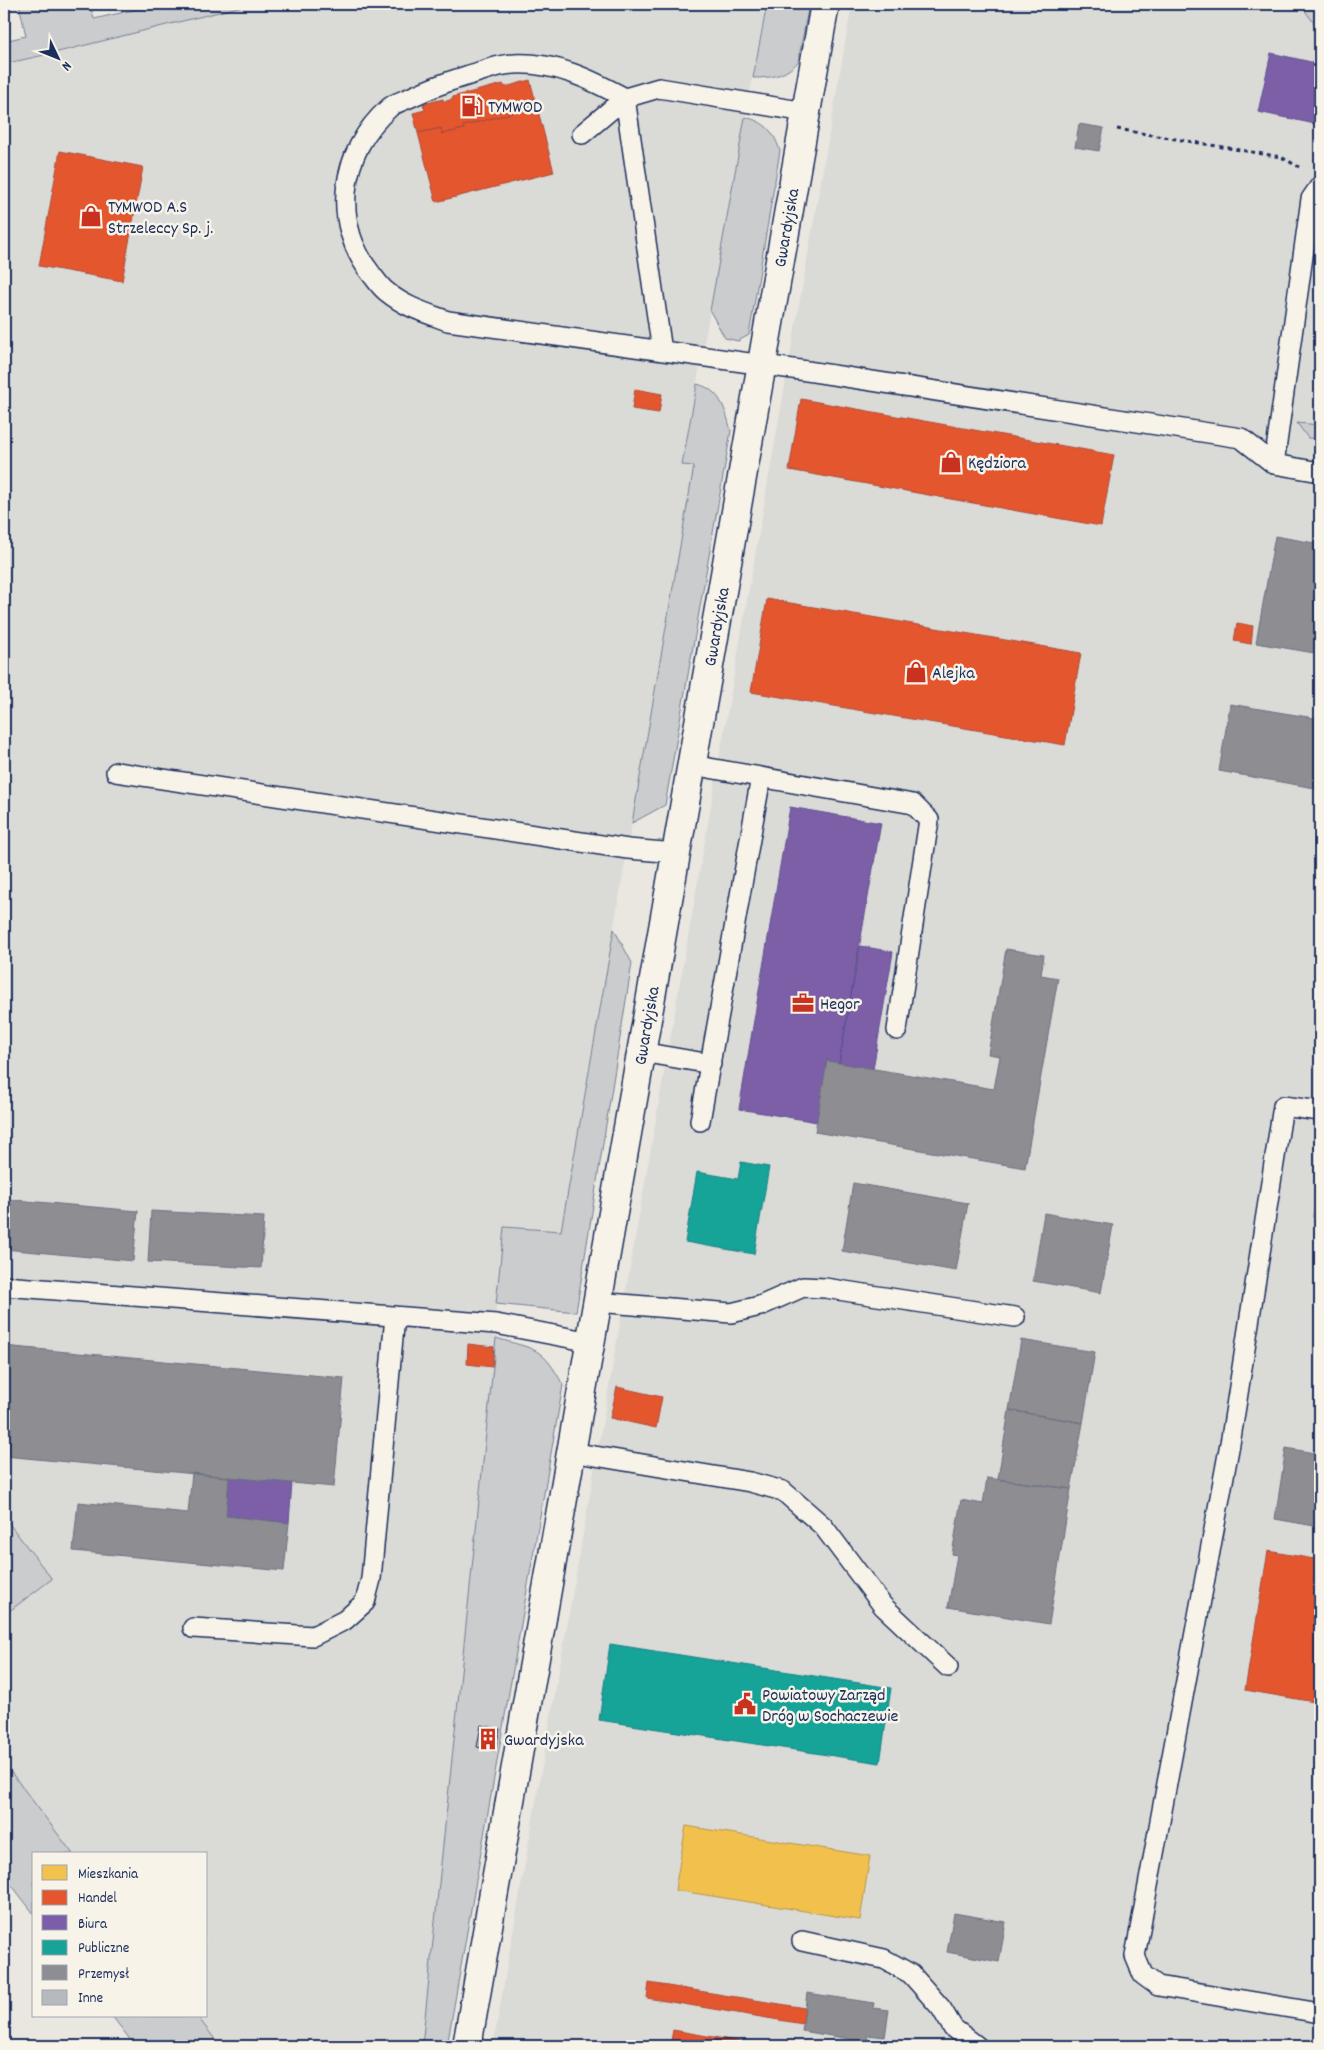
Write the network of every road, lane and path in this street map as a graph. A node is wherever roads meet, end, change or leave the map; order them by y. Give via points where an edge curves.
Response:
1 (825, 4) edge
2 (625, 98) junction
3 (806, 112) junction
4 (1117, 129) dead end
5 (582, 134) dead end
6 (1305, 171) dead end
7 (1320, 186) edge
8 (662, 351) junction
9 (762, 365) junction
10 (1274, 464) junction
11 (1320, 472) edge
12 (692, 765) junction
13 (116, 772) dead end
14 (761, 777) junction
15 (676, 853) junction
16 (898, 1030) dead end
17 (641, 1052) junction
18 (711, 1064) junction
19 (1320, 1111) edge
20 (700, 1122) dead end
21 (4, 1286) edge
22 (597, 1302) junction
23 (395, 1316) junction
24 (1015, 1317) dead end
25 (591, 1342) junction
26 (571, 1452) junction
27 (193, 1628) dead end
28 (948, 1667) dead end
29 (802, 1941) dead end
30 (1320, 2013) edge
31 (467, 2046) edge
32 (977, 2046) edge

1 - 3 street, Gwardyjska
2 - 3 lane via 659,88
2 - 5 lane
2 - 8 lane
2 - 8 lane via 582,76 545,66 512,64 442,83 390,107 367,131 350,169 346,217 361,260 385,291 406,306 448,321
3 - 9 street, Gwardyjska
4 - 6 path via 1282,157
7 - 10 lane via 1311,199
8 - 9 lane
9 - 10 lane via 1241,438
9 - 12 street, Gwardyjska
10 - 11 lane
12 - 14 lane
12 - 15 street, Gwardyjska
13 - 15 lane via 628,849
14 - 16 lane via 913,804 929,820
14 - 18 lane
15 - 17 street, Gwardyjska
17 - 18 lane
17 - 22 street, Gwardyjska
18 - 20 lane
19 - 30 lane via 1283,1106 1231,1438 1136,1956 1143,1975 1158,1986
21 - 23 lane
22 - 24 lane via 731,1313 760,1306 803,1287
22 - 25 street, Gwardyjska
23 - 25 lane via 496,1324
23 - 27 lane via 371,1579 364,1602 345,1620 313,1636
25 - 26 street, Gwardyjska
26 - 28 lane via 750,1482 783,1491 823,1526 883,1606
26 - 31 street, Gwardyjska
29 - 32 lane via 884,1959 911,1974 941,2008 952,2028

